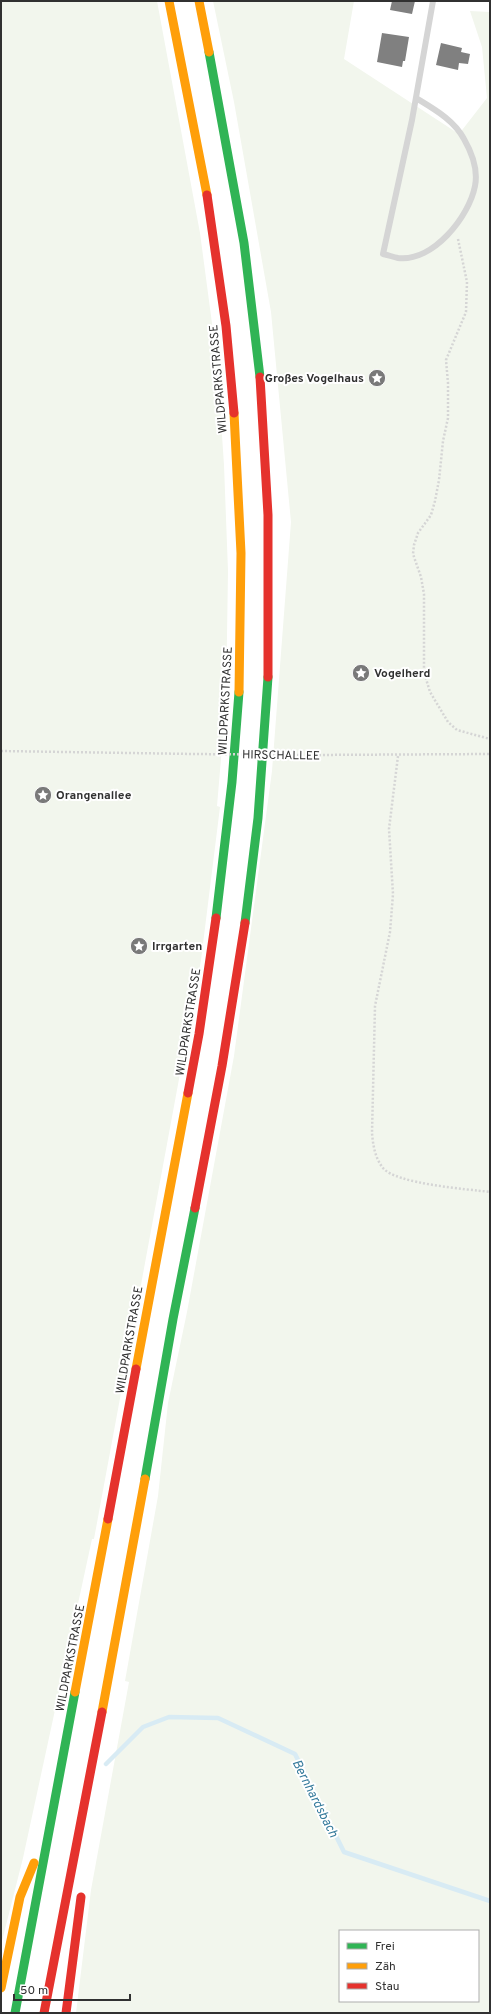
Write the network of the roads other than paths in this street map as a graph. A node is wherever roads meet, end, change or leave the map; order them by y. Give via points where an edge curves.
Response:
1 (169, 1) edge
2 (199, 1) edge
3 (434, 1) edge
4 (416, 98) junction
5 (137, 1519) junction
6 (139, 1565) dead end
7 (50, 1827) junction
8 (82, 1890) dead end
9 (1, 1988) edge
10 (15, 2013) edge
11 (44, 2013) edge
12 (66, 2013) edge

1 - 7 highway, WILDPARKSTRASSE via 204,182 226,326 235,426 239,527 241,630 236,730 227,836 199,1034
2 - 5 highway via 241,223 255,327 265,436 269,643 263,769 243,942 211,1129 173,1318
3 - 4 lane
4 - 4 lane via 383,254 399,258 425,252 456,228 467,210 475,186 476,172 464,139 442,114
5 - 6 highway
5 - 11 highway
7 - 9 highway via 20,1897 10,1955
7 - 10 highway, WILDPARKSTRASSE
8 - 12 highway

